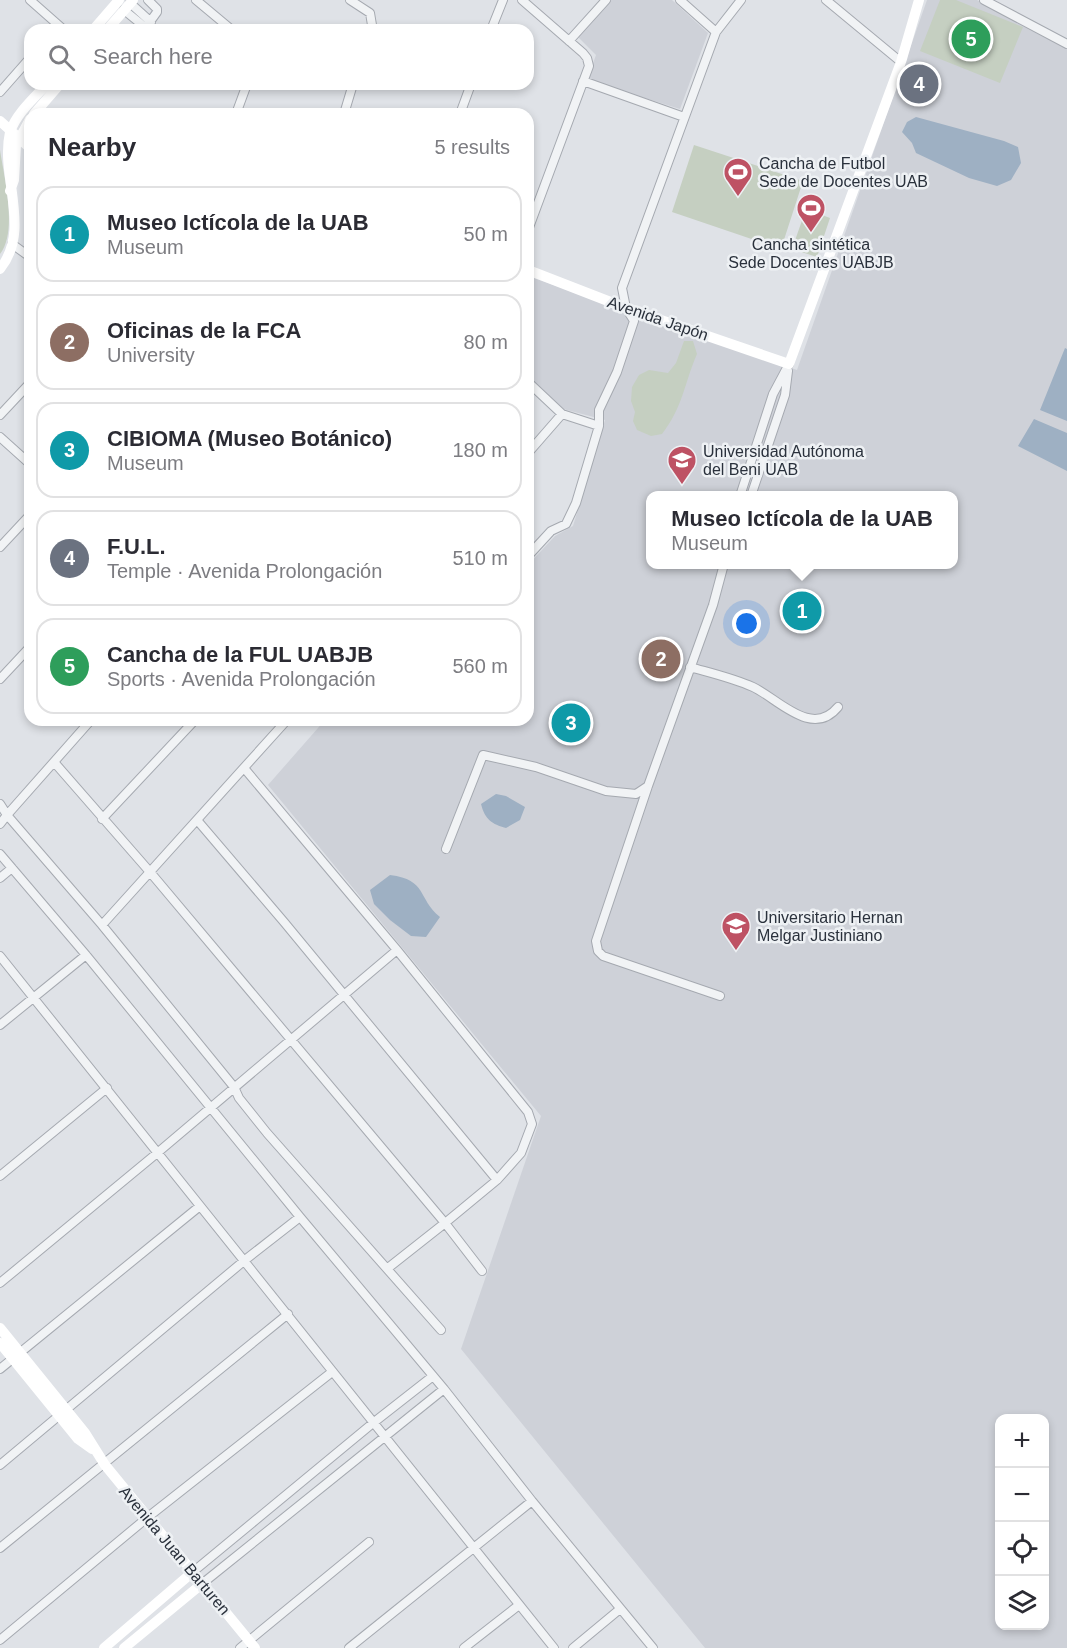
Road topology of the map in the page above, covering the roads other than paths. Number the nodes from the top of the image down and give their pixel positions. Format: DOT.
graph roads {
  1 [pos="30,0"];
  2 [pos="148,0"];
  3 [pos="196,0"];
  4 [pos="350,0"];
  5 [pos="503,0"];
  6 [pos="522,0"];
  7 [pos="606,0"];
  8 [pos="680,0"];
  9 [pos="741,0"];
  10 [pos="826,0"];
  11 [pos="919,0"];
  12 [pos="984,0"];
  13 [pos="127,3"];
  14 [pos="55,24"];
  15 [pos="101,24"];
  16 [pos="114,24"];
  17 [pos="144,24"];
  18 [pos="149,24"];
  19 [pos="225,24"];
  20 [pos="372,24"];
  21 [pos="493,24"];
  22 [pos="716,32"];
  23 [pos="569,41"];
  24 [pos="1067,44"];
  25 [pos="901,62"];
  26 [pos="24,65"];
  27 [pos="583,81"];
  28 [pos="42,90"];
  29 [pos="55,90"];
  30 [pos="245,90"];
  31 [pos="351,90"];
  32 [pos="469,90"];
  33 [pos="0,92"];
  34 [pos="26,108"];
  35 [pos="39,108"];
  36 [pos="238,108"];
  37 [pos="346,108"];
  38 [pos="461,108"];
  39 [pos="24,110"];
  40 [pos="684,117"];
  41 [pos="0,122"];
  42 [pos="24,124"];
  43 [pos="10,137"];
  44 [pos="24,145"];
  45 [pos="534,214"];
  46 [pos="12,244"];
  47 [pos="24,250"];
  48 [pos="0,269"];
  49 [pos="534,272"];
  50 [pos="626,308"];
  51 [pos="789,364"];
  52 [pos="534,388"];
  53 [pos="24,389"];
  54 [pos="562,414"];
  55 [pos="0,415"];
  56 [pos="599,426"];
  57 [pos="0,436"];
  58 [pos="534,446"];
  59 [pos="24,458"];
  60 [pos="741,491"];
  61 [pos="752,491"];
  62 [pos="24,521"];
  63 [pos="0,547"];
  64 [pos="534,549"];
  65 [pos="723,569"];
  66 [pos="24,653"];
  67 [pos="690,667"];
  68 [pos="0,679"];
  69 [pos="838,708"];
  70 [pos="86,726"];
  71 [pos="189,726"];
  72 [pos="282,726"];
  73 [pos="54,762"];
  74 [pos="244,768"];
  75 [pos="648,786"];
  76 [pos="0,804"];
  77 [pos="7,815"];
  78 [pos="102,819"];
  79 [pos="197,820"];
  80 [pos="0,824"];
  81 [pos="446,849"];
  82 [pos="0,854"];
  83 [pos="12,868"];
  84 [pos="150,872"];
  85 [pos="0,878"];
  86 [pos="102,925"];
  87 [pos="397,950"];
  88 [pos="87,955"];
  89 [pos="0,956"];
  90 [pos="345,995"];
  91 [pos="720,996"];
  92 [pos="35,998"];
  93 [pos="0,1024"];
  94 [pos="291,1039"];
  95 [pos="234,1087"];
  96 [pos="107,1088"];
  97 [pos="211,1108"];
  98 [pos="156,1154"];
  99 [pos="0,1176"];
  100 [pos="497,1180"];
  101 [pos="201,1206"];
  102 [pos="300,1217"];
  103 [pos="445,1223"];
  104 [pos="245,1260"];
  105 [pos="388,1268"];
  106 [pos="482,1272"];
  107 [pos="0,1283"];
  108 [pos="288,1314"];
  109 [pos="0,1328"];
  110 [pos="441,1330"];
  111 [pos="0,1343"];
  112 [pos="17,1355"];
  113 [pos="0,1370"];
  114 [pos="332,1372"];
  115 [pos="433,1376"];
  116 [pos="444,1389"];
  117 [pos="62,1412"];
  118 [pos="373,1423"];
  119 [pos="385,1437"];
  120 [pos="0,1465"];
  121 [pos="105,1465"];
  122 [pos="532,1501"];
  123 [pos="148,1517"];
  124 [pos="369,1542"];
  125 [pos="0,1548"];
  126 [pos="473,1548"];
  127 [pos="194,1571"];
  128 [pos="203,1583"];
  129 [pos="519,1605"];
  130 [pos="620,1609"];
  131 [pos="0,1640"];
  132 [pos="252,1644"];
  133 [pos="104,1648"];
  134 [pos="124,1648"];
  135 [pos="240,1648"];
  136 [pos="349,1648"];
  137 [pos="464,1648"];
  138 [pos="554,1648"];
  139 [pos="573,1648"];
  140 [pos="653,1648"];
  1 -- 14 [label="street"];
  2 -- 18 [label="street"];
  3 -- 19 [label="street"];
  4 -- 20 [label="street"];
  5 -- 21 [label="street"];
  6 -- 23 [label="street"];
  7 -- 23 [label="street"];
  8 -- 22 [label="street"];
  9 -- 22 [label="street"];
  10 -- 25 [label="street"];
  11 -- 25 [label="street"];
  12 -- 24 [label="street"];
  13 -- 15 [label="street"];
  13 -- 16 [label="street"];
  13 -- 17 [label="street"];
  22 -- 40 [label="street"];
  23 -- 27 [label="street"];
  25 -- 51 [label="street"];
  26 -- 33 [label="street"];
  27 -- 40 [label="street"];
  27 -- 45 [label="street"];
  28 -- 34 [label="street"];
  29 -- 35 [label="street"];
  30 -- 36 [label="street"];
  31 -- 37 [label="street"];
  32 -- 38 [label="street"];
  39 -- 43 [label="street"];
  40 -- 50 [label="street"];
  41 -- 43 [label="street"];
  42 -- 43 [label="street"];
  43 -- 44 [label="street"];
  43 -- 46 [label="street"];
  46 -- 47 [label="street"];
  46 -- 48 [label="street"];
  49 -- 50 [label="street, Avenida Japón"];
  50 -- 51 [label="street, Avenida Japón"];
  50 -- 56 [label="street"];
  51 -- 60 [label="street"];
  51 -- 61 [label="street"];
  52 -- 54 [label="street"];
  53 -- 55 [label="street"];
  54 -- 56 [label="street"];
  54 -- 58 [label="street"];
  56 -- 64 [label="street"];
  57 -- 59 [label="street"];
  62 -- 63 [label="street"];
  65 -- 67 [label="street"];
  66 -- 68 [label="street"];
  67 -- 69 [label="street"];
  67 -- 75 [label="street"];
  70 -- 73 [label="street"];
  71 -- 78 [label="street"];
  72 -- 74 [label="street"];
  73 -- 77 [label="street"];
  73 -- 78 [label="street"];
  74 -- 79 [label="street"];
  74 -- 87 [label="street"];
  75 -- 81 [label="street"];
  75 -- 91 [label="street"];
  76 -- 77 [label="street"];
  77 -- 80 [label="street"];
  77 -- 86 [label="street"];
  78 -- 84 [label="street"];
  79 -- 84 [label="street"];
  79 -- 90 [label="street"];
  82 -- 83 [label="street"];
  83 -- 85 [label="street"];
  83 -- 88 [label="street"];
  84 -- 86 [label="street"];
  84 -- 94 [label="street"];
  86 -- 95 [label="street"];
  87 -- 90 [label="street"];
  87 -- 100 [label="street"];
  88 -- 92 [label="street"];
  88 -- 97 [label="street"];
  89 -- 92 [label="street"];
  90 -- 94 [label="street"];
  90 -- 100 [label="street"];
  92 -- 93 [label="street"];
  92 -- 96 [label="street"];
  94 -- 95 [label="street"];
  94 -- 103 [label="street"];
  95 -- 97 [label="street"];
  95 -- 105 [label="street"];
  96 -- 98 [label="street"];
  96 -- 99 [label="street"];
  97 -- 98 [label="street"];
  97 -- 102 [label="street"];
  98 -- 101 [label="street"];
  98 -- 107 [label="street"];
  100 -- 103 [label="street"];
  101 -- 104 [label="street"];
  101 -- 112 [label="street"];
  102 -- 104 [label="street"];
  102 -- 115 [label="street"];
  103 -- 105 [label="street"];
  103 -- 106 [label="street"];
  104 -- 108 [label="street"];
  104 -- 117 [label="street"];
  105 -- 110 [label="street"];
  108 -- 114 [label="street"];
  108 -- 121 [label="street"];
  109 -- 112 [label="street, Avenida Juan Barturen"];
  111 -- 112 [label="street, Avenida Juan Barturen"];
  112 -- 113 [label="street"];
  112 -- 117 [label="street, Avenida Juan Barturen"];
  114 -- 118 [label="street"];
  114 -- 123 [label="street"];
  115 -- 116 [label="street"];
  115 -- 118 [label="street"];
  116 -- 119 [label="street"];
  116 -- 122 [label="street"];
  117 -- 120 [label="street"];
  117 -- 121 [label="street, Avenida Juan Barturen"];
  118 -- 119 [label="street"];
  118 -- 127 [label="street"];
  119 -- 126 [label="street"];
  119 -- 128 [label="street"];
  121 -- 123 [label="street, Avenida Juan Barturen"];
  121 -- 125 [label="street"];
  122 -- 126 [label="street"];
  122 -- 130 [label="street"];
  123 -- 127 [label="street, Avenida Juan Barturen"];
  123 -- 131 [label="street"];
  124 -- 132 [label="street"];
  126 -- 129 [label="street"];
  126 -- 136 [label="street"];
  127 -- 128 [label="street, Avenida Juan Barturen"];
  127 -- 133 [label="street"];
  128 -- 132 [label="street, Avenida Juan Barturen"];
  128 -- 134 [label="street"];
  129 -- 137 [label="street"];
  129 -- 138 [label="street"];
  130 -- 139 [label="street"];
  130 -- 140 [label="street"];
  132 -- 135 [label="street"];
}
